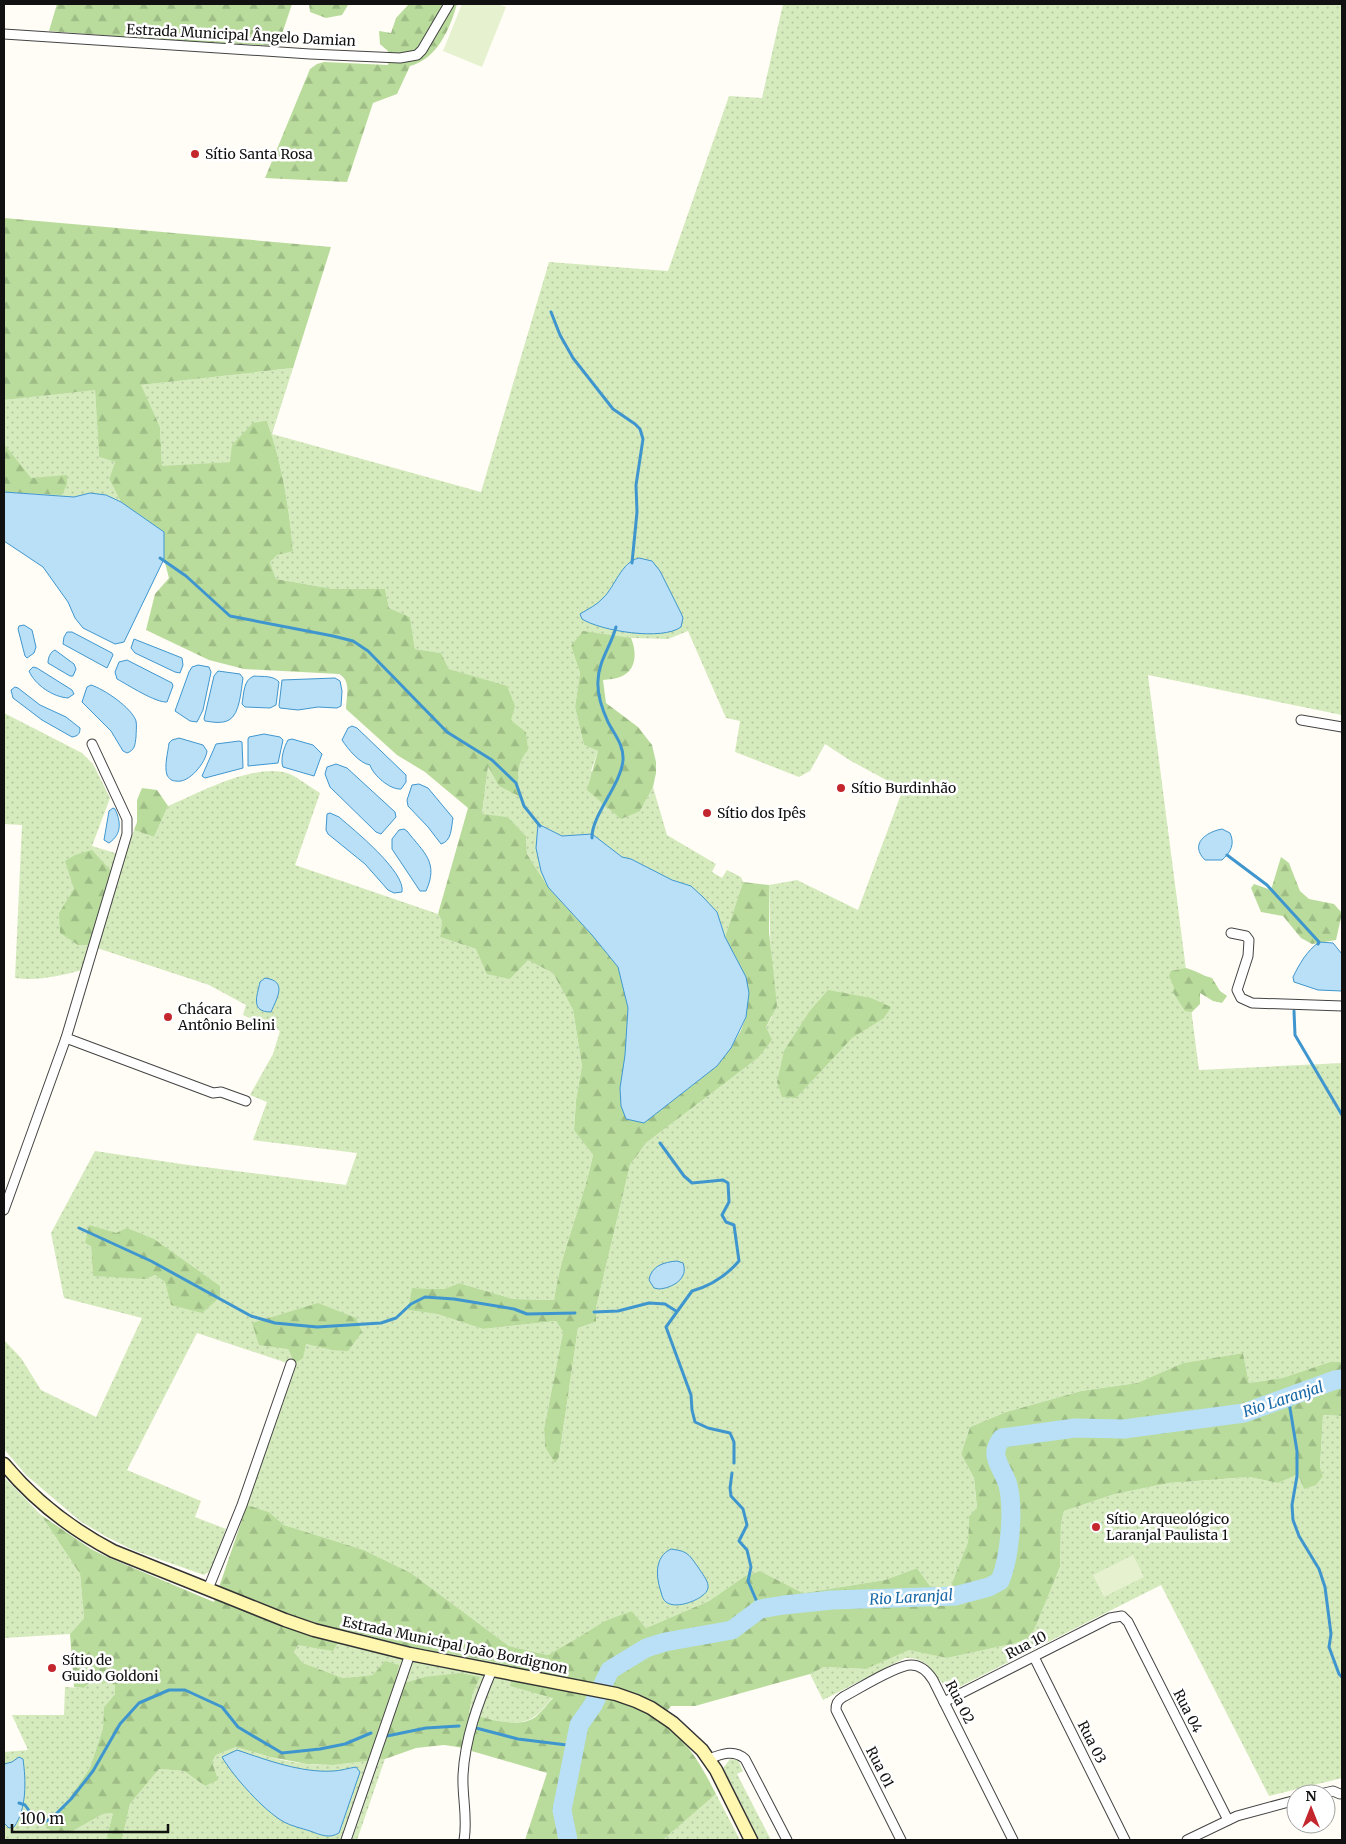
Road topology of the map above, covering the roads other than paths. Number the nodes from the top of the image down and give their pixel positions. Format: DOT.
graph roads {
  1 [pos="449,4"];
  2 [pos="4,34"];
  3 [pos="1301,720"];
  4 [pos="1342,727"];
  5 [pos="92,744"];
  6 [pos="1232,932"];
  7 [pos="1342,1006"];
  8 [pos="66,1038"];
  9 [pos="246,1101"];
  10 [pos="4,1210"];
  11 [pos="291,1364"];
  12 [pos="4,1464"];
  13 [pos="208,1589"];
  14 [pos="1122,1616"];
  15 [pos="410,1654"];
  16 [pos="1034,1657"];
  17 [pos="492,1670"];
  18 [pos="944,1702"];
  19 [pos="836,1706"];
  20 [pos="709,1759"];
  21 [pos="1336,1792"];
  22 [pos="1340,1794"];
  23 [pos="1286,1803"];
  24 [pos="1228,1820"];
  25 [pos="346,1840"];
  26 [pos="464,1840"];
  27 [pos="752,1840"];
  28 [pos="787,1840"];
  29 [pos="902,1840"];
  30 [pos="1014,1840"];
  31 [pos="1125,1840"];
  32 [pos="1187,1840"];
  1 -- 2 [label="street, Estrada Municipal Ângelo Damian"];
  3 -- 4 [label="street"];
  5 -- 8 [label="street"];
  6 -- 7 [label="street"];
  8 -- 9 [label="street"];
  8 -- 10 [label="street"];
  11 -- 13 [label="street"];
  12 -- 13 [label="main road, Estrada Municipal João Bordignon"];
  13 -- 15 [label="main road, Estrada Municipal João Bordignon"];
  14 -- 16 [label="street, Rua 10"];
  14 -- 24 [label="street, Rua 04"];
  15 -- 17 [label="main road, Estrada Municipal João Bordignon"];
  15 -- 25 [label="street"];
  16 -- 18 [label="street, Rua 10"];
  16 -- 31 [label="street, Rua 03"];
  17 -- 20 [label="main road, Estrada Municipal João Bordignon"];
  17 -- 26 [label="street"];
  18 -- 19 [label="street, Rua 02"];
  18 -- 30 [label="street, Rua 02"];
  19 -- 29 [label="street, Rua 01"];
  20 -- 27 [label="main road, Estrada Municipal João Bordignon"];
  20 -- 28 [label="street"];
  21 -- 22 [label="street"];
  23 -- 24 [label="street"];
  24 -- 32 [label="street"];
}
